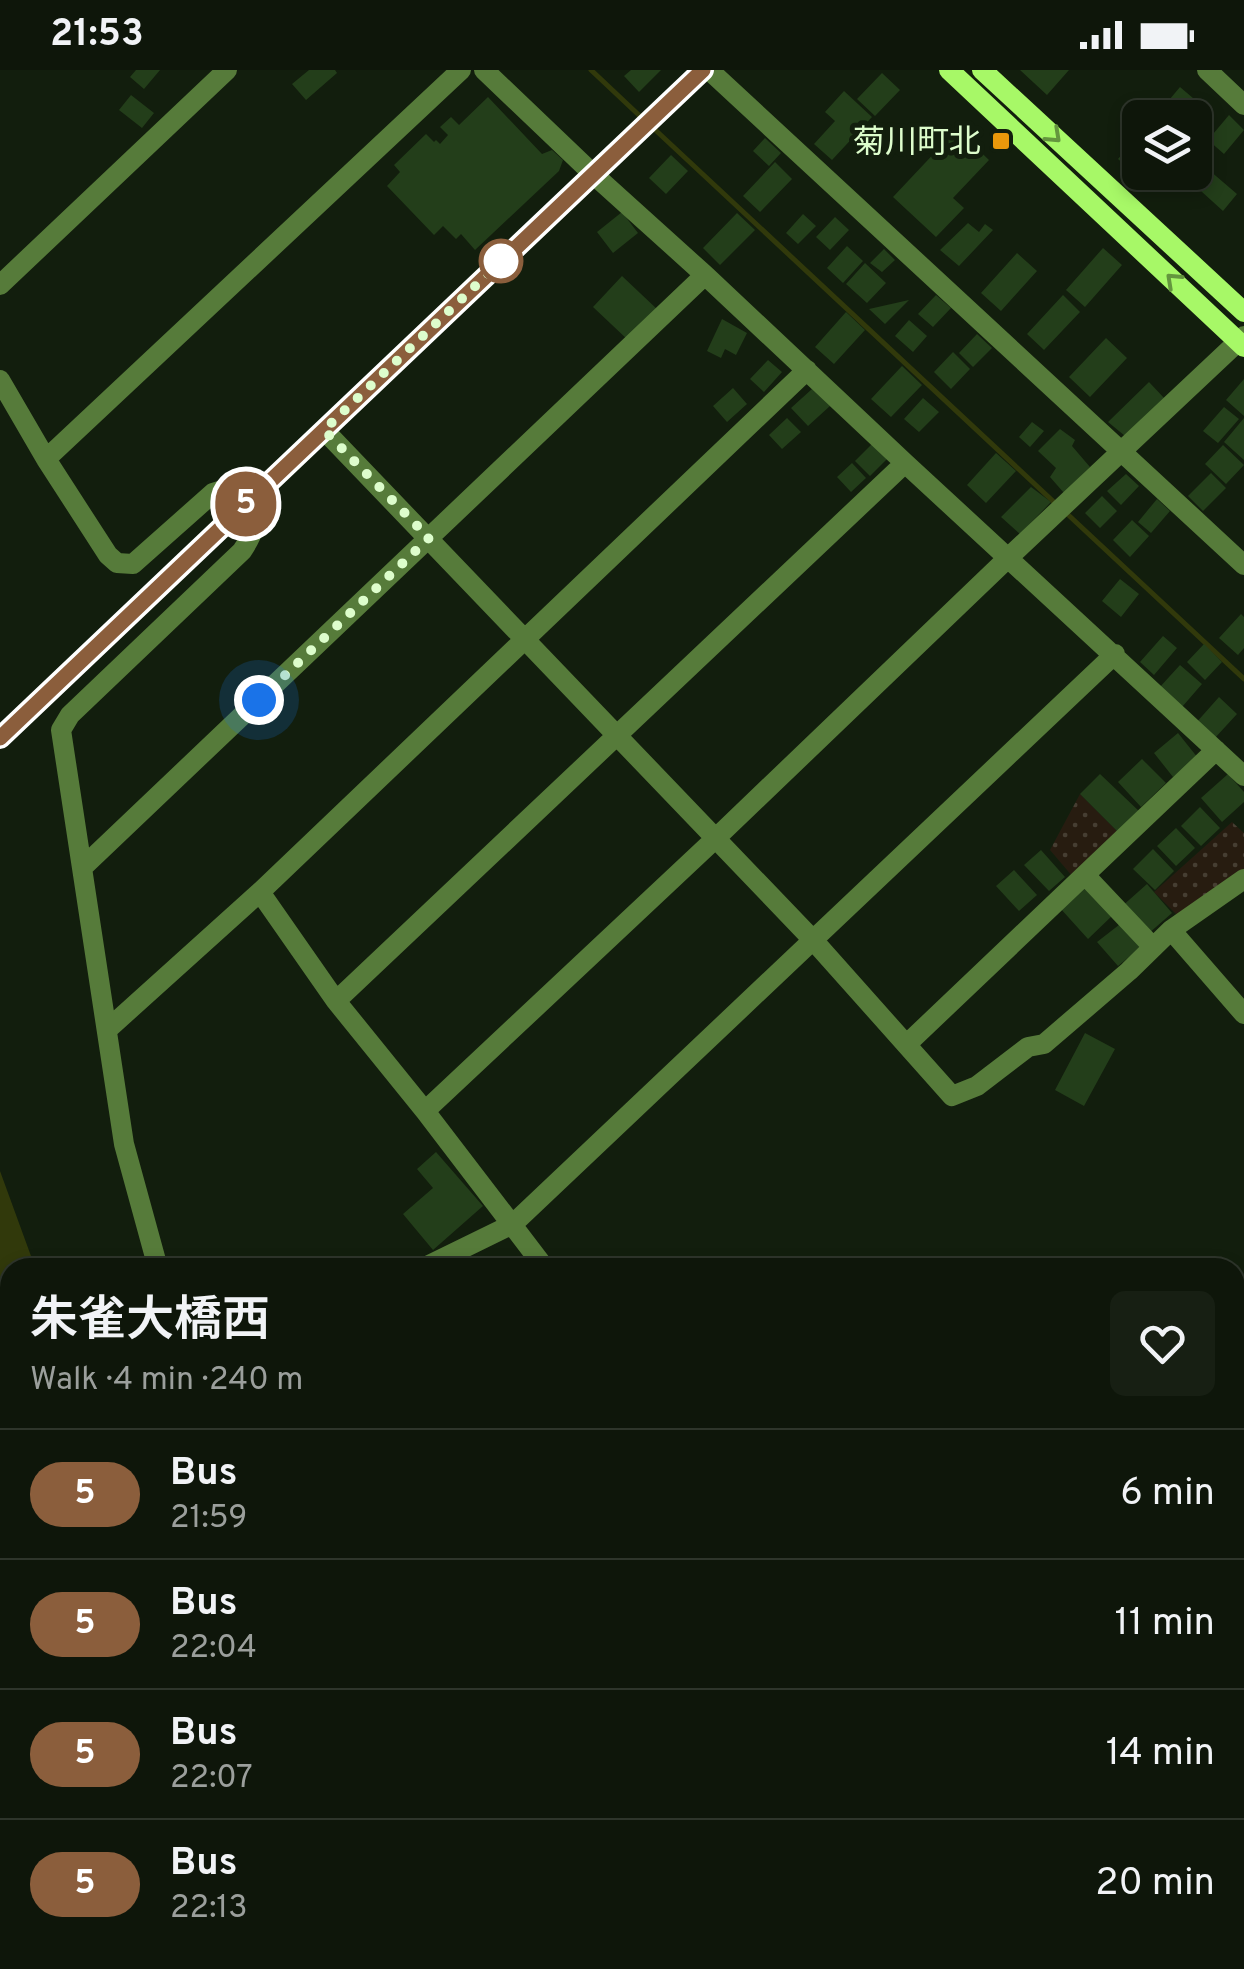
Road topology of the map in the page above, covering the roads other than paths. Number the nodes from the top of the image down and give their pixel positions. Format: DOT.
graph roads {
  1 [pos="227,70"];
  2 [pos="461,70"];
  3 [pos="484,70"];
  4 [pos="706,70"];
  5 [pos="948,70"];
  6 [pos="982,70"];
  7 [pos="1207,70"];
  8 [pos="1244,104"];
  9 [pos="593,174"];
  10 [pos="705,275"];
  11 [pos="0,285"];
  12 [pos="1244,312"];
  13 [pos="1242,341"];
  14 [pos="806,370"];
  15 [pos="0,380"];
  16 [pos="324,430"];
  17 [pos="1121,452"];
  18 [pos="46,459"];
  19 [pos="904,462"];
  20 [pos="256,494"];
  21 [pos="429,538"];
  22 [pos="1008,557"];
  23 [pos="1244,565"];
  24 [pos="524,639"];
  25 [pos="1114,654"];
  26 [pos="616,736"];
  27 [pos="0,738"];
  28 [pos="1216,750"];
  29 [pos="1244,776"];
  30 [pos="716,838"];
  31 [pos="82,868"];
  32 [pos="1085,874"];
  33 [pos="1244,879"];
  34 [pos="260,892"];
  35 [pos="1171,930"];
  36 [pos="814,940"];
  37 [pos="1153,947"];
  38 [pos="336,1001"];
  39 [pos="1244,1014"];
  40 [pos="108,1029"];
  41 [pos="907,1044"];
  42 [pos="425,1111"];
  43 [pos="513,1224"];
  44 [pos="155,1258"];
  45 [pos="443,1258"];
  46 [pos="538,1258"];
  1 -- 11 [label="street"];
  2 -- 18 [label="street"];
  3 -- 9 [label="street"];
  4 -- 9 [label="street"];
  4 -- 17 [label="street"];
  13 -- 5 [label="street, one-way"];
  6 -- 12 [label="street, one-way"];
  7 -- 8 [label="street"];
  9 -- 10 [label="street"];
  9 -- 16 [label="street"];
  10 -- 14 [label="street"];
  10 -- 21 [label="street"];
  13 -- 17 [label="street"];
  14 -- 19 [label="street"];
  14 -- 24 [label="street"];
  15 -- 18 [label="street"];
  16 -- 20 [label="street"];
  16 -- 21 [label="street"];
  17 -- 22 [label="street"];
  17 -- 23 [label="street"];
  18 -- 20 [label="street"];
  19 -- 22 [label="street"];
  19 -- 26 [label="street"];
  20 -- 27 [label="street"];
  20 -- 31 [label="street"];
  21 -- 24 [label="street"];
  21 -- 31 [label="street"];
  22 -- 25 [label="street"];
  22 -- 30 [label="street"];
  24 -- 26 [label="street"];
  24 -- 34 [label="street"];
  25 -- 28 [label="street"];
  25 -- 36 [label="street"];
  26 -- 30 [label="street"];
  26 -- 38 [label="street"];
  28 -- 29 [label="street"];
  28 -- 32 [label="street"];
  30 -- 36 [label="street"];
  30 -- 42 [label="street"];
  31 -- 40 [label="street"];
  32 -- 37 [label="street"];
  32 -- 41 [label="street"];
  33 -- 35 [label="street"];
  34 -- 38 [label="street"];
  34 -- 40 [label="street"];
  35 -- 37 [label="street"];
  35 -- 39 [label="street"];
  36 -- 41 [label="street"];
  36 -- 43 [label="street"];
  37 -- 41 [label="street"];
  38 -- 42 [label="street"];
  40 -- 44 [label="street"];
  42 -- 43 [label="street"];
  43 -- 45 [label="street"];
  43 -- 46 [label="street"];
}
